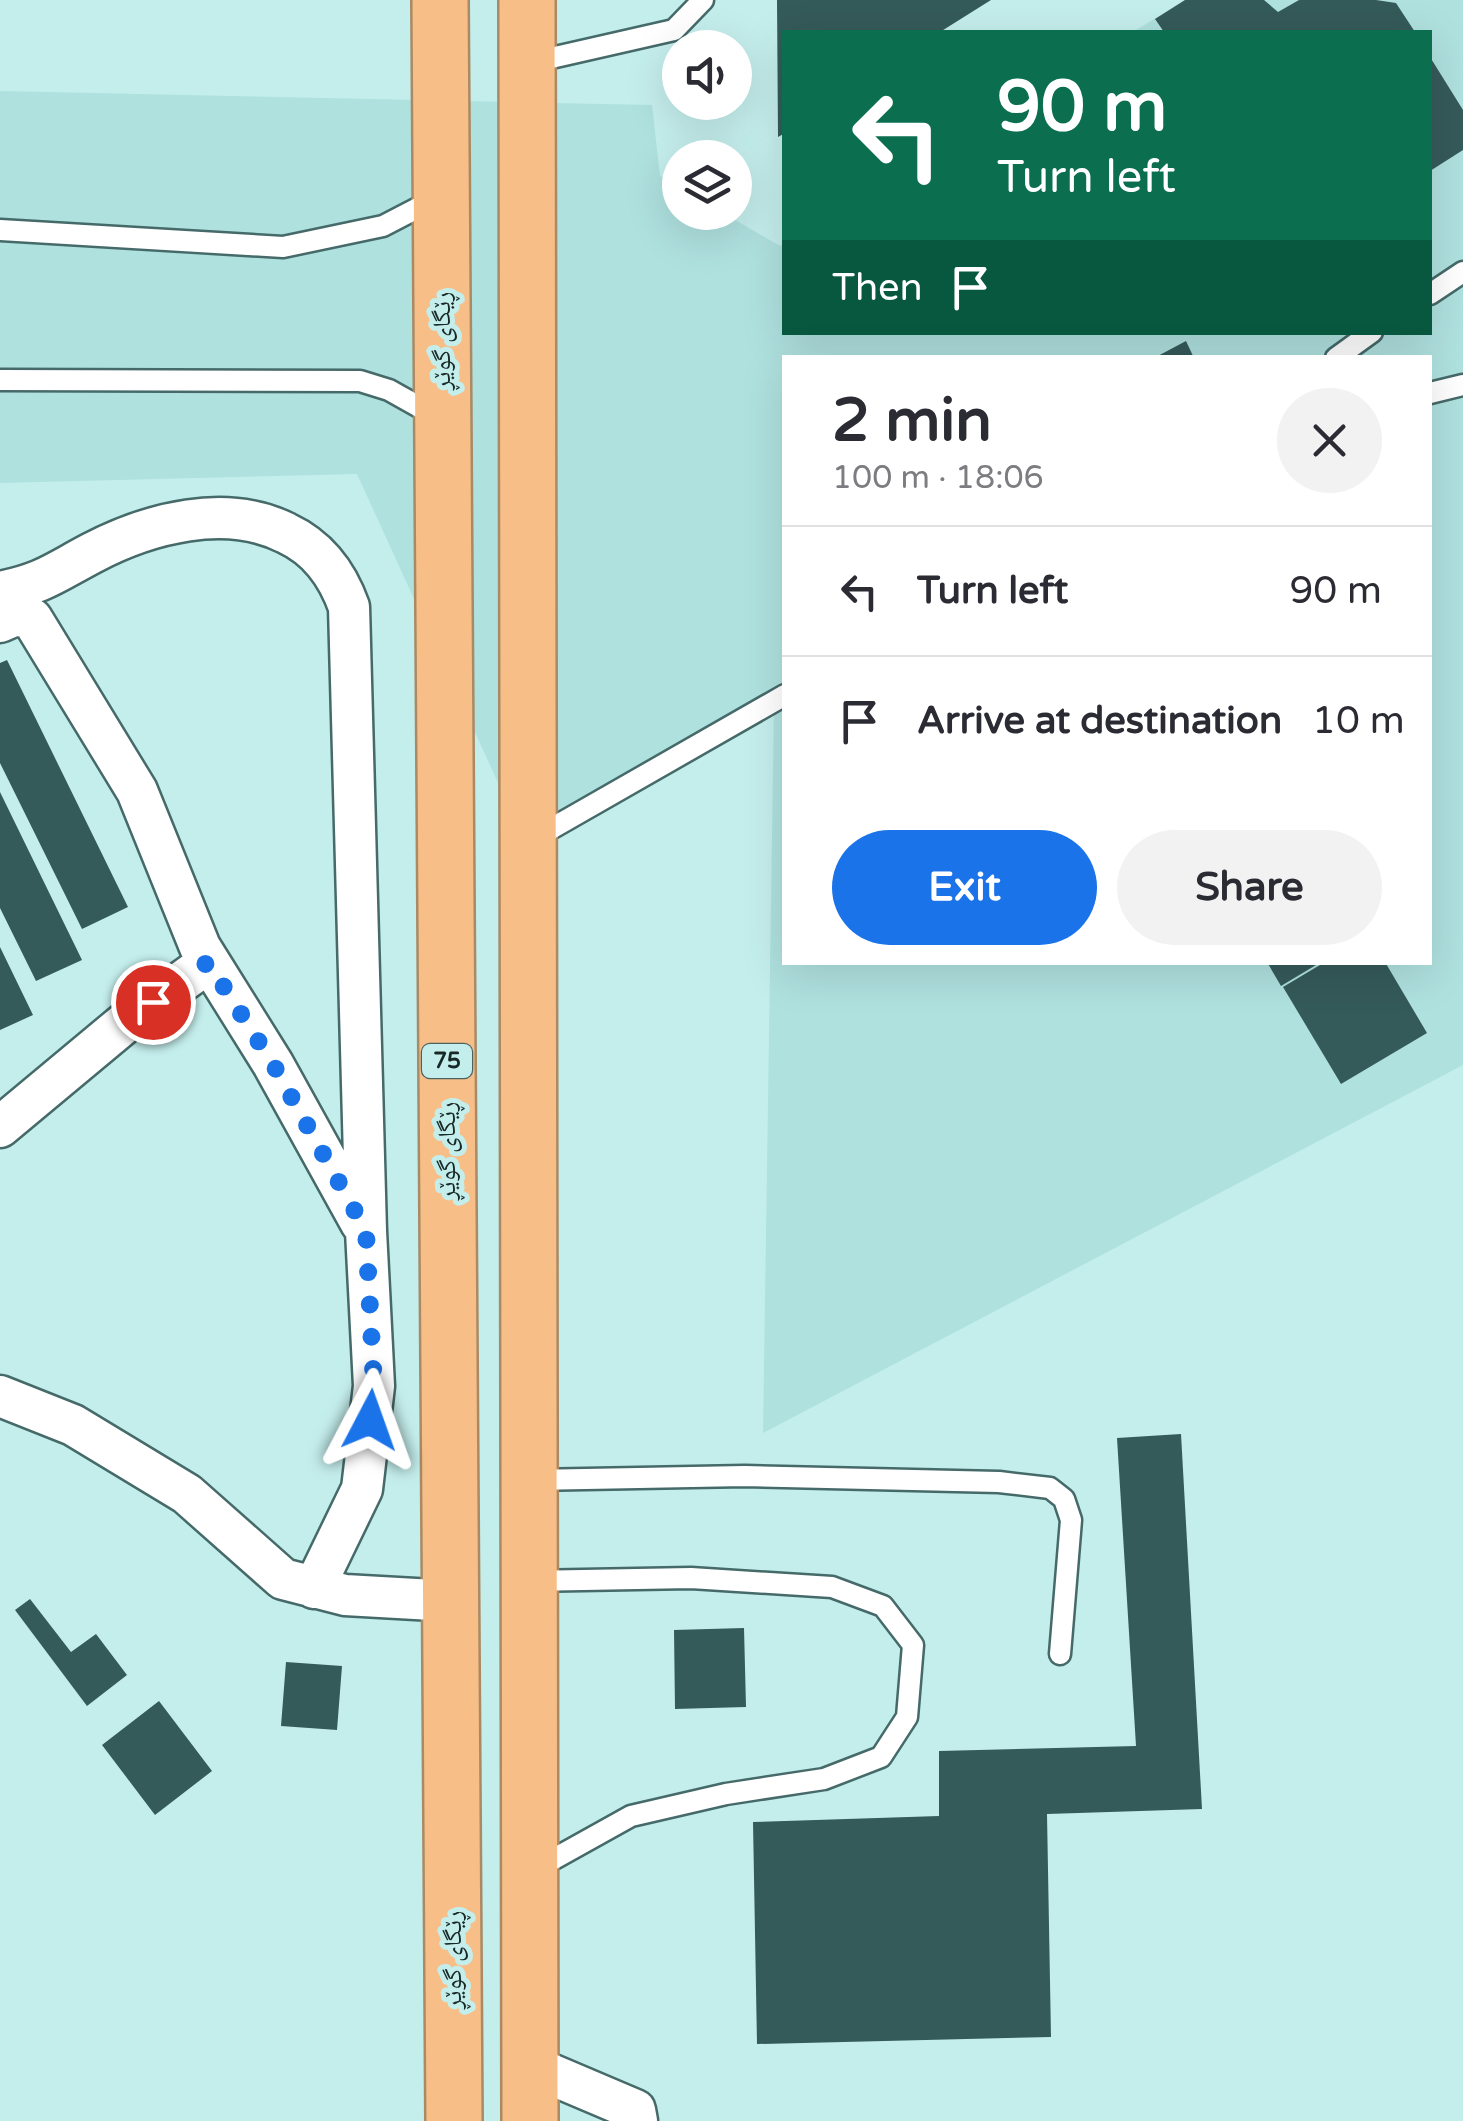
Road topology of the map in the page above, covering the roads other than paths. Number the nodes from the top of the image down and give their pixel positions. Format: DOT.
graph roads {
  1 [pos="440,0"];
  2 [pos="527,0"];
  3 [pos="703,0"];
  4 [pos="527,64"];
  5 [pos="441,196"];
  6 [pos="0,230"];
  7 [pos="1463,272"];
  8 [pos="1432,293"];
  9 [pos="1368,335"];
  10 [pos="1340,355"];
  11 [pos="0,380"];
  12 [pos="1463,385"];
  13 [pos="1432,393"];
  14 [pos="443,420"];
  15 [pos="0,592"];
  16 [pos="0,622"];
  17 [pos="782,697"];
  18 [pos="526,844"];
  19 [pos="208,962"];
  20 [pos="0,1127"];
  21 [pos="366,1231"];
  22 [pos="0,1396"];
  23 [pos="526,1480"];
  24 [pos="528,1581"];
  25 [pos="314,1588"];
  26 [pos="450,1601"];
  27 [pos="1060,1654"];
  28 [pos="528,1873"];
  29 [pos="530,2065"];
  30 [pos="454,2121"];
  31 [pos="530,2121"];
  32 [pos="637,2121"];
  1 -- 5 [label="highway, ڕێگای گوێڕ / 75"];
  2 -- 4 [label="highway"];
  3 -- 4 [label="lane"];
  4 -- 18 [label="highway"];
  5 -- 6 [label="lane"];
  5 -- 14 [label="highway, ڕێگای گوێڕ / 75"];
  7 -- 8 [label="lane"];
  9 -- 10 [label="lane"];
  11 -- 14 [label="lane"];
  12 -- 13 [label="lane"];
  14 -- 26 [label="highway, ڕێگای گوێڕ / 75"];
  15 -- 21 [label="street"];
  16 -- 19 [label="street"];
  17 -- 18 [label="lane"];
  18 -- 23 [label="highway"];
  19 -- 20 [label="street"];
  19 -- 21 [label="street"];
  21 -- 25 [label="street"];
  22 -- 25 [label="street"];
  23 -- 24 [label="highway"];
  23 -- 27 [label="lane"];
  24 -- 28 [label="highway"];
  24 -- 28 [label="lane"];
  25 -- 26 [label="street"];
  26 -- 30 [label="highway, ڕێگای گوێڕ / 75"];
  28 -- 29 [label="highway"];
  29 -- 31 [label="highway"];
  29 -- 32 [label="street"];
}
